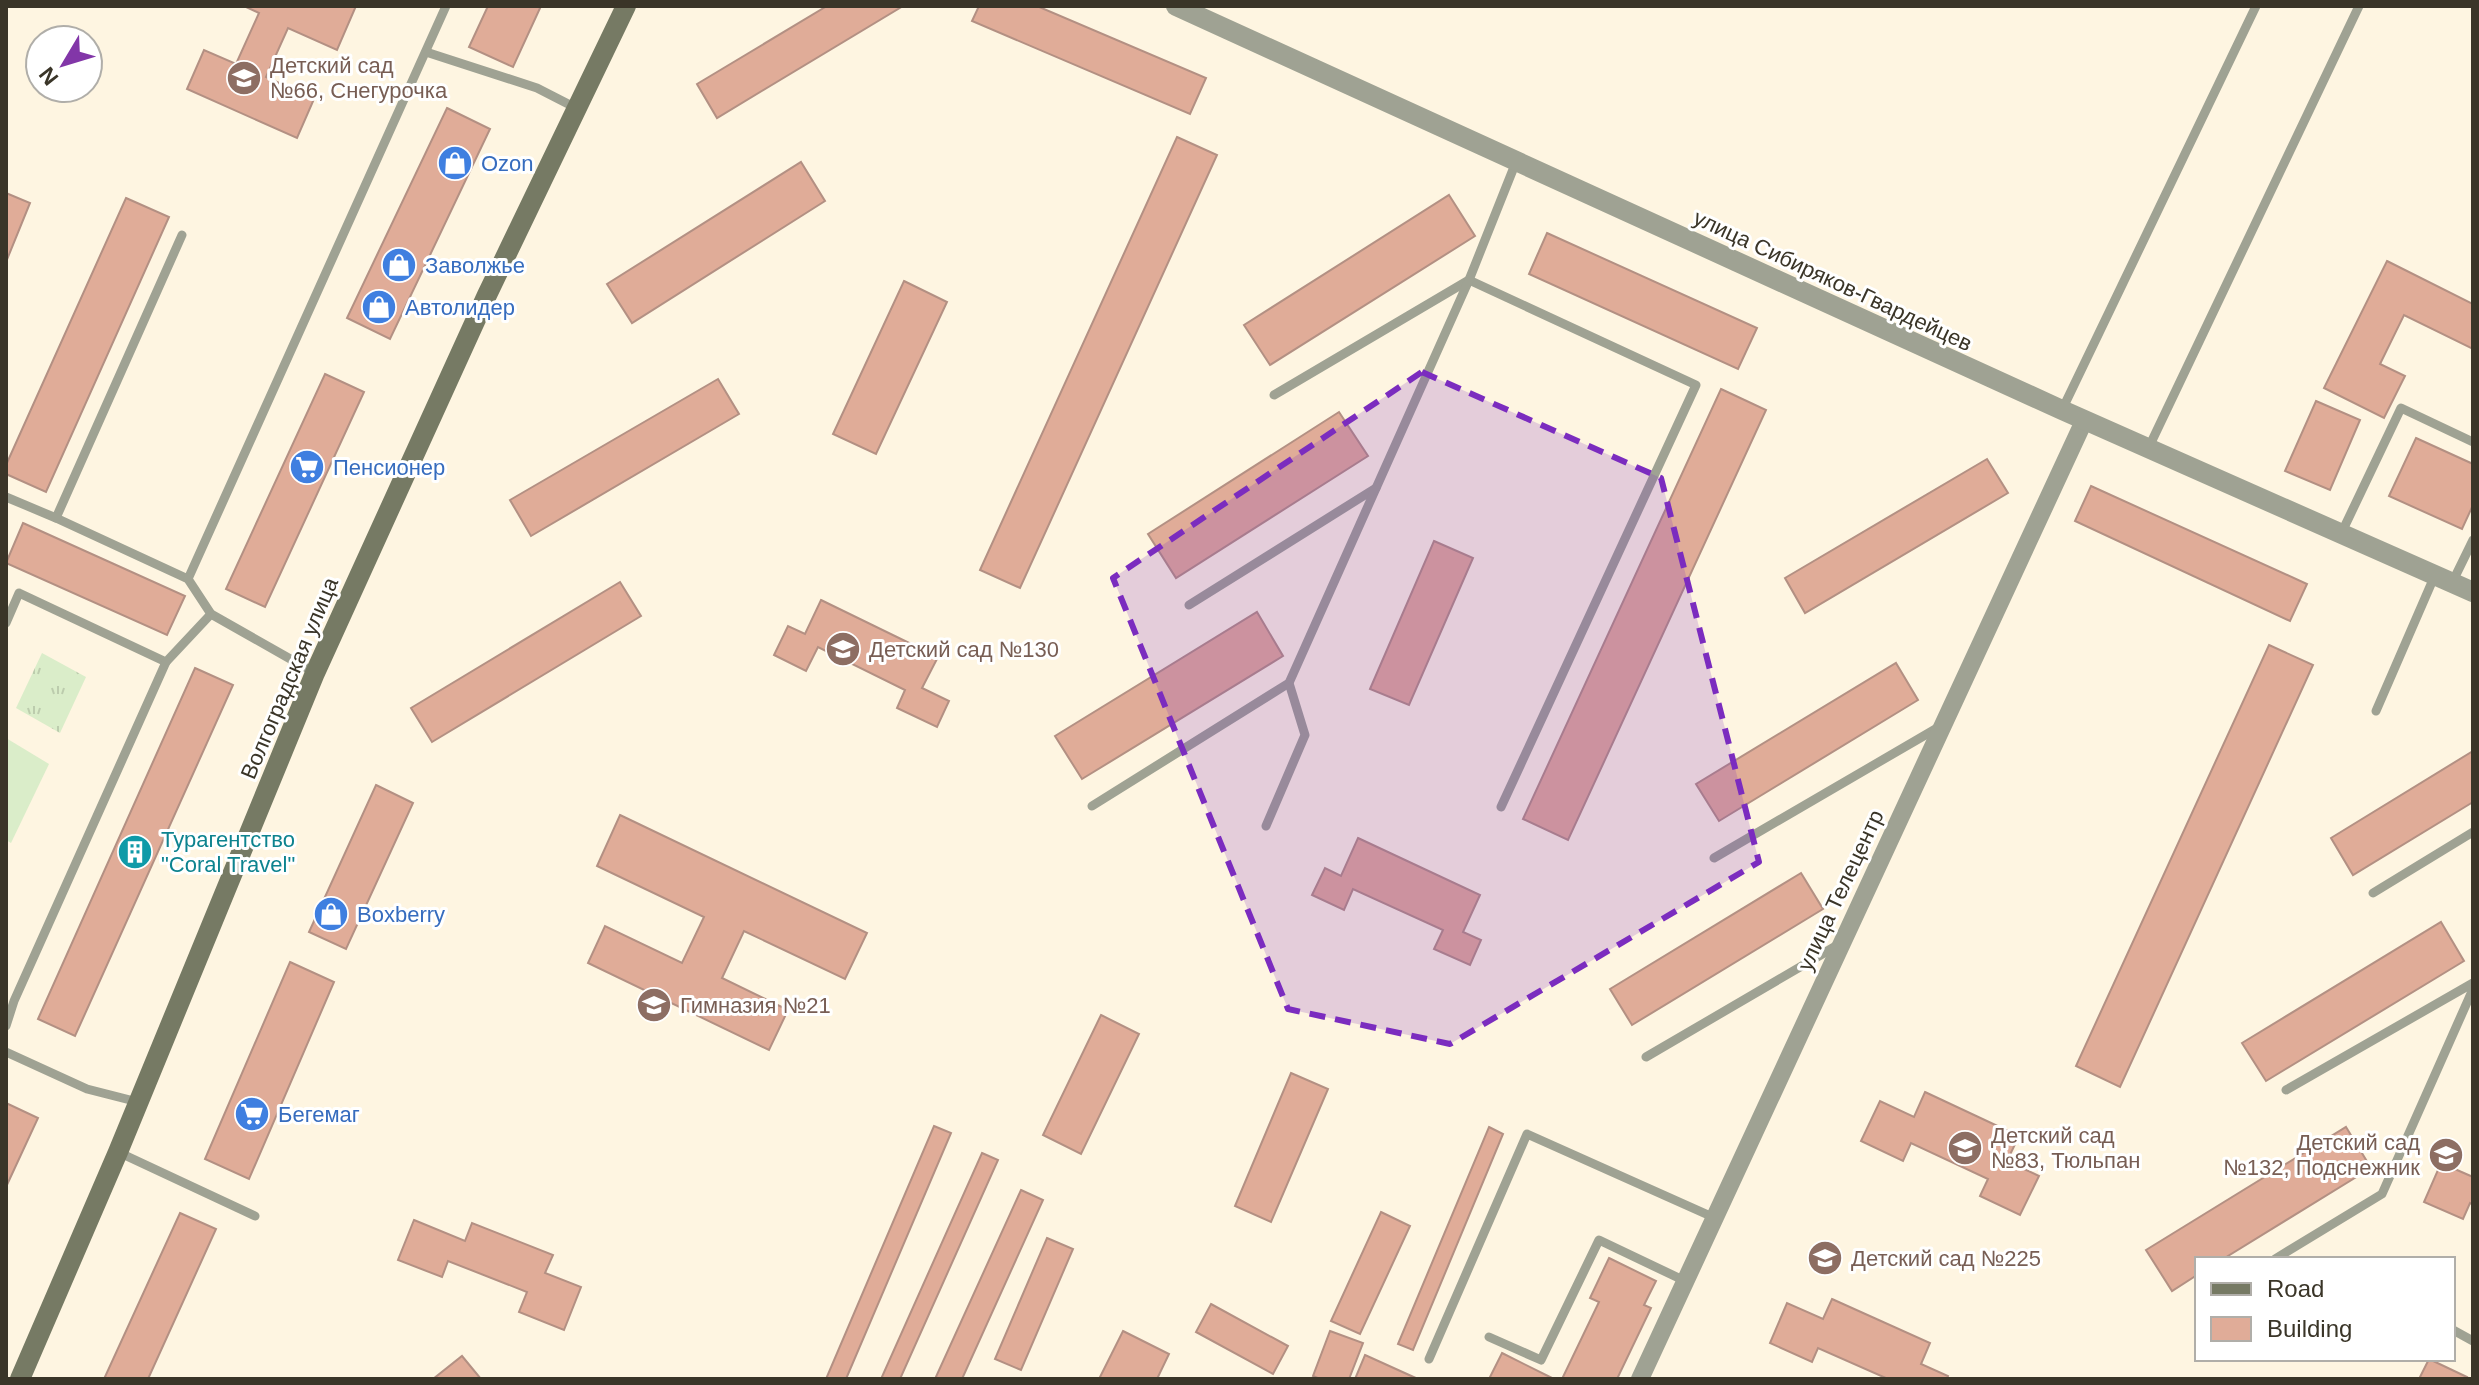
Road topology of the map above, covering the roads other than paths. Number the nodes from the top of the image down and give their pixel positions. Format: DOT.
graph roads {
  1 [pos="446,6"];
  2 [pos="626,6"];
  3 [pos="1176,6"];
  4 [pos="2256,6"];
  5 [pos="2359,6"];
  6 [pos="426,52"];
  7 [pos="577,108"];
  8 [pos="1516,161"];
  9 [pos="182,235"];
  10 [pos="1469,280"];
  11 [pos="1274,395"];
  12 [pos="2062,410"];
  13 [pos="2084,421"];
  14 [pos="2473,442"];
  15 [pos="2148,449"];
  16 [pos="1376,488"];
  17 [pos="6,497"];
  18 [pos="56,518"];
  19 [pos="2341,534"];
  20 [pos="2473,540"];
  21 [pos="188,579"];
  22 [pos="2444,579"];
  23 [pos="2473,592"];
  24 [pos="1189,605"];
  25 [pos="211,614"];
  26 [pos="6,623"];
  27 [pos="166,662"];
  28 [pos="315,673"];
  29 [pos="1289,683"];
  30 [pos="2376,711"];
  31 [pos="1943,725"];
  32 [pos="1092,806"];
  33 [pos="1501,807"];
  34 [pos="1266,826"];
  35 [pos="2473,832"];
  36 [pos="1714,858"];
  37 [pos="2373,893"];
  38 [pos="1842,942"];
  39 [pos="2473,986"];
  40 [pos="6,1026"];
  41 [pos="6,1052"];
  42 [pos="1646,1057"];
  43 [pos="2286,1090"];
  44 [pos="138,1102"];
  45 [pos="118,1152"];
  46 [pos="255,1216"];
  47 [pos="1715,1218"];
  48 [pos="2278,1257"];
  49 [pos="1685,1281"];
  50 [pos="2455,1331"];
  51 [pos="1489,1337"];
  52 [pos="2473,1341"];
  53 [pos="1429,1359"];
  54 [pos="20,1379"];
  55 [pos="1640,1379"];
  1 -- 6 [label="lane"];
  2 -- 7 [label="main road, Волгоградская улица"];
  3 -- 8 [label="street, улица Сибиряков-Гвардейцев"];
  4 -- 12 [label="lane"];
  5 -- 15 [label="lane"];
  6 -- 7 [label="lane"];
  6 -- 21 [label="lane"];
  7 -- 28 [label="main road, Волгоградская улица"];
  8 -- 10 [label="lane"];
  8 -- 12 [label="street, улица Сибиряков-Гвардейцев"];
  9 -- 18 [label="lane"];
  10 -- 11 [label="lane"];
  10 -- 16 [label="lane"];
  10 -- 33 [label="lane"];
  12 -- 13 [label="street, улица Сибиряков-Гвардейцев"];
  13 -- 15 [label="street, улица Сибиряков-Гвардейцев"];
  13 -- 31 [label="street, улица Телецентр"];
  14 -- 19 [label="lane"];
  15 -- 19 [label="street, улица Сибиряков-Гвардейцев"];
  16 -- 24 [label="lane"];
  16 -- 29 [label="lane"];
  17 -- 18 [label="lane"];
  18 -- 21 [label="lane"];
  19 -- 22 [label="street, улица Сибиряков-Гвардейцев"];
  20 -- 22 [label="lane"];
  21 -- 25 [label="lane"];
  22 -- 23 [label="street, улица Сибиряков-Гвардейцев"];
  22 -- 30 [label="lane"];
  25 -- 27 [label="lane"];
  25 -- 28 [label="lane"];
  26 -- 27 [label="lane"];
  27 -- 40 [label="lane"];
  28 -- 44 [label="main road, Волгоградская улица"];
  29 -- 32 [label="lane"];
  29 -- 34 [label="lane"];
  31 -- 36 [label="lane"];
  31 -- 38 [label="street, улица Телецентр"];
  35 -- 37 [label="lane"];
  38 -- 42 [label="lane"];
  38 -- 47 [label="street, улица Телецентр"];
  39 -- 43 [label="lane"];
  39 -- 48 [label="lane"];
  41 -- 44 [label="lane"];
  44 -- 45 [label="main road, Волгоградская улица"];
  45 -- 46 [label="lane"];
  45 -- 54 [label="main road, Волгоградская улица"];
  47 -- 49 [label="street, улица Телецентр"];
  47 -- 53 [label="lane"];
  49 -- 51 [label="lane"];
  49 -- 55 [label="street, улица Телецентр"];
  50 -- 52 [label="lane"];
}
